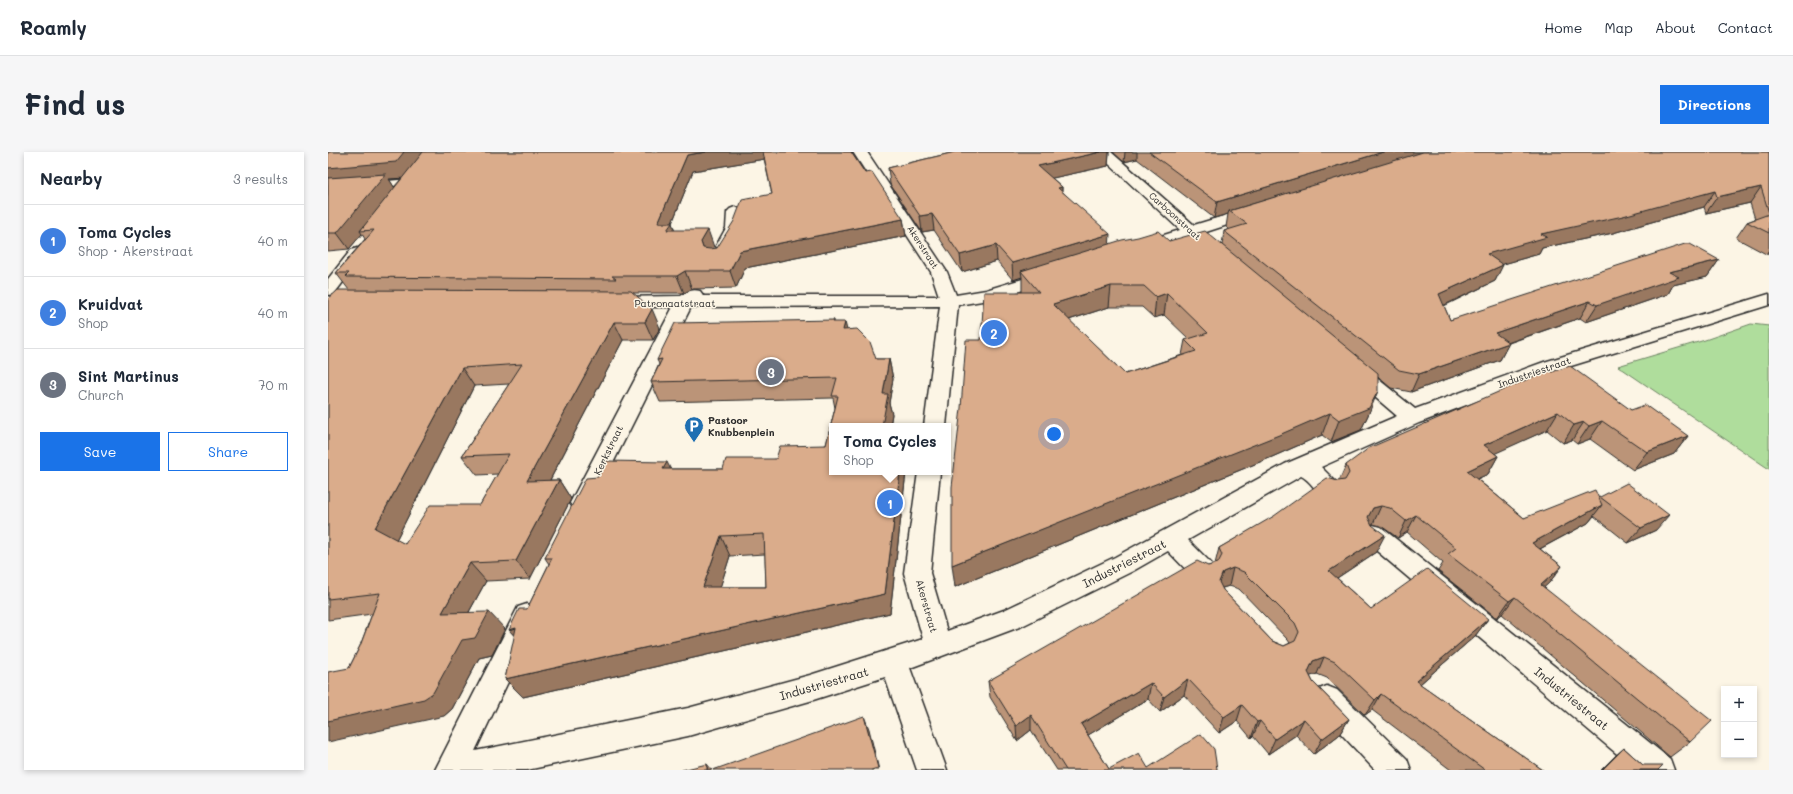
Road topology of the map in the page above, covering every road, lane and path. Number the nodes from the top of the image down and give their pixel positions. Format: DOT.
graph roads {
  1 [pos="860,152"];
  2 [pos="1103,152"];
  3 [pos="328,190"];
  4 [pos="401,196"];
  5 [pos="1267,208"];
  6 [pos="735,212"];
  7 [pos="1191,232"];
  8 [pos="367,240"];
  9 [pos="1215,252"];
  10 [pos="1123,253"];
  11 [pos="716,260"];
  12 [pos="1063,272"];
  13 [pos="328,290"];
  14 [pos="692,296"];
  15 [pos="1769,299"];
  16 [pos="950,301"];
  17 [pos="597,302"];
  18 [pos="1340,358"];
  19 [pos="1412,418"];
  20 [pos="935,423"];
  21 [pos="1305,465"];
  22 [pos="929,475"];
  23 [pos="1330,490"];
  24 [pos="573,521"];
  25 [pos="1373,534"];
  26 [pos="1171,538"];
  27 [pos="1204,572"];
  28 [pos="535,599"];
  29 [pos="938,645"];
  30 [pos="894,662"];
  31 [pos="1316,688"];
  32 [pos="450,770"];
  33 [pos="457,770"];
  34 [pos="932,770"];
  35 [pos="1396,770"];
  36 [pos="1660,770"];
  1 -- 16 [label="street, Akerstraat"];
  2 -- 7 [label="street, Carboonstraat"];
  3 -- 4 [label="street"];
  5 -- 7 [label="street"];
  6 -- 11 [label="street"];
  7 -- 9 [label="street, Carboonstraat"];
  7 -- 10 [label="street"];
  8 -- 13 [label="street"];
  12 -- 16 [label="street, Patronaatstraat"];
  14 -- 16 [label="street, Patronaatstraat"];
  14 -- 17 [label="street, Patronaatstraat"];
  14 -- 24 [label="street, Kerkstraat"];
  15 -- 19 [label="street, Industriestraat"];
  16 -- 20 [label="street, Akerstraat"];
  18 -- 19 [label="street"];
  19 -- 21 [label="street, Industriestraat"];
  21 -- 23 [label="street"];
  21 -- 26 [label="street, Industriestraat"];
  22 -- 29 [label="street, Akerstraat"];
  25 -- 36 [label="street, Industriestraat"];
  26 -- 27 [label="street, Industriestraat"];
  26 -- 29 [label="street, Industriestraat"];
  28 -- 32 [label="street"];
  29 -- 30 [label="street, Industriestraat"];
  30 -- 33 [label="street, Industriestraat"];
  30 -- 34 [label="street"];
  31 -- 35 [label="street"];
}
